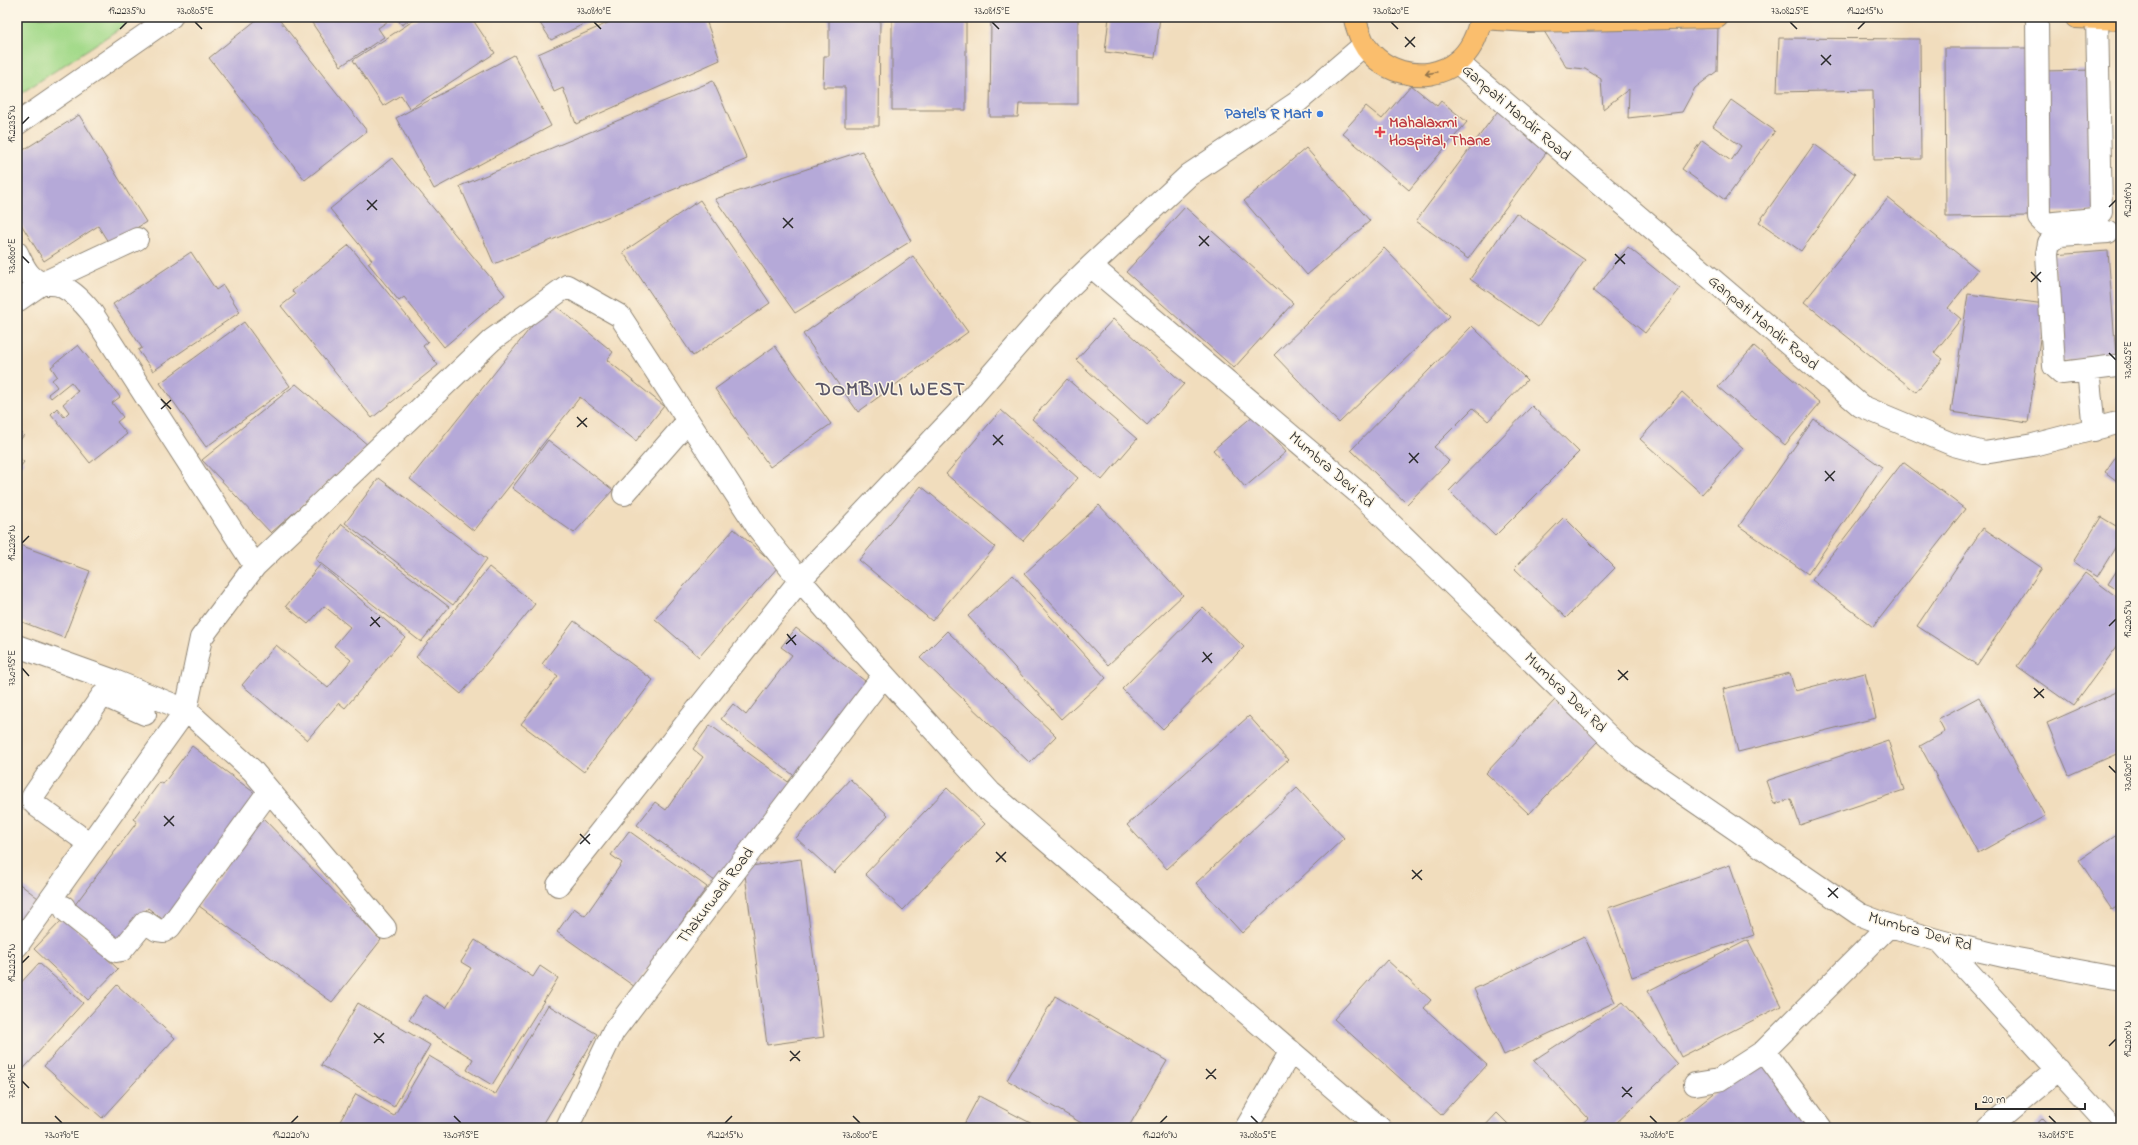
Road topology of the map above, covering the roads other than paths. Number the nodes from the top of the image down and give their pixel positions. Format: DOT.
graph roads {
  1 [pos="171,17"];
  2 [pos="1355,17"];
  3 [pos="1482,17"];
  4 [pos="1717,17"];
  5 [pos="2038,17"];
  6 [pos="2086,17"];
  7 [pos="2121,19"];
  8 [pos="1364,45"];
  9 [pos="1457,62"];
  10 [pos="17,124"];
  11 [pos="2108,232"];
  12 [pos="137,239"];
  13 [pos="17,253"];
  14 [pos="1091,266"];
  15 [pos="43,283"];
  16 [pos="17,301"];
  17 [pos="2116,366"];
  18 [pos="2088,370"];
  19 [pos="688,421"];
  20 [pos="2121,422"];
  21 [pos="2094,430"];
  22 [pos="624,494"];
  23 [pos="255,566"];
  24 [pos="800,580"];
  25 [pos="17,646"];
  26 [pos="884,675"];
  27 [pos="129,697"];
  28 [pos="186,710"];
  29 [pos="145,714"];
  30 [pos="269,790"];
  31 [pos="90,844"];
  32 [pos="558,885"];
  33 [pos="64,906"];
  34 [pos="1889,926"];
  35 [pos="385,928"];
  36 [pos="1941,942"];
  37 [pos="17,946"];
  38 [pos="2121,979"];
  39 [pos="1291,1051"];
  40 [pos="1764,1051"];
  41 [pos="2058,1069"];
  42 [pos="1695,1084"];
  43 [pos="567,1128"];
  44 [pos="1246,1128"];
  45 [pos="1380,1128"];
  46 [pos="1821,1128"];
  47 [pos="1988,1128"];
  48 [pos="2111,1128"];
  1 -- 10 [label="street"];
  2 -- 8 [label="main road"];
  3 -- 4 [label="main road"];
  3 -- 9 [label="main road"];
  5 -- 6 [label="street"];
  6 -- 7 [label="main road"];
  9 -- 8 [label="main road, one-way"];
  8 -- 14 [label="street"];
  9 -- 21 [label="street, Ganpati Mandir Road"];
  11 -- 18 [label="street"];
  12 -- 15 [label="street"];
  13 -- 15 [label="street"];
  14 -- 24 [label="street"];
  14 -- 34 [label="street, Mumbra Devi Rd"];
  15 -- 16 [label="street"];
  15 -- 23 [label="street"];
  17 -- 18 [label="street"];
  18 -- 21 [label="street"];
  19 -- 22 [label="street"];
  19 -- 23 [label="street"];
  19 -- 24 [label="street"];
  20 -- 21 [label="street, Ganpati Mandir Road"];
  23 -- 28 [label="street"];
  24 -- 26 [label="street"];
  24 -- 32 [label="street"];
  25 -- 27 [label="street"];
  26 -- 39 [label="street"];
  26 -- 43 [label="street, Thakurwadi Road"];
  27 -- 28 [label="street"];
  27 -- 29 [label="street"];
  27 -- 31 [label="street"];
  28 -- 30 [label="street"];
  28 -- 31 [label="street"];
  30 -- 33 [label="street"];
  30 -- 35 [label="street"];
  31 -- 37 [label="street"];
  34 -- 36 [label="street, Mumbra Devi Rd"];
  34 -- 40 [label="street"];
  36 -- 38 [label="street, Mumbra Devi Rd"];
  36 -- 41 [label="street"];
  39 -- 44 [label="street"];
  39 -- 45 [label="street"];
  40 -- 42 [label="street"];
  40 -- 46 [label="street"];
  41 -- 47 [label="street"];
  41 -- 48 [label="street"];
}
